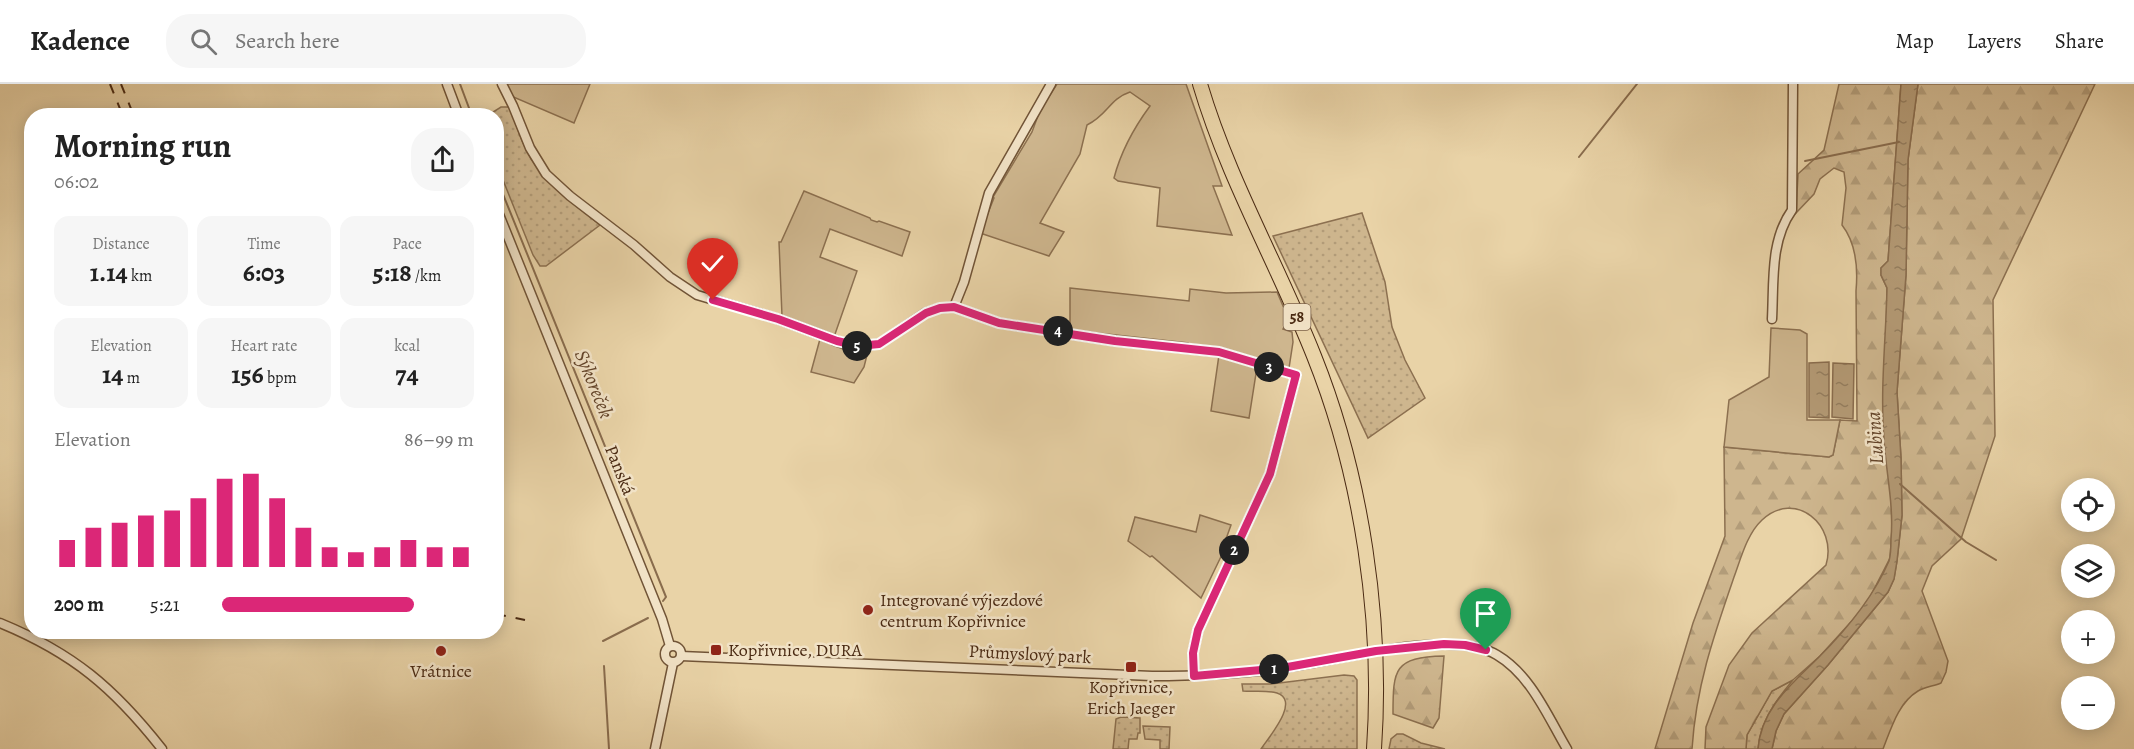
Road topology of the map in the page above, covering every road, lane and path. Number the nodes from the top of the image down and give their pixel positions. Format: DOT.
graph roads {
  1 [pos="447,84"];
  2 [pos="502,84"];
  3 [pos="1051,84"];
  4 [pos="1200,84"];
  5 [pos="1792,84"];
  6 [pos="456,108"];
  7 [pos="504,227"];
  8 [pos="954,307"];
  9 [pos="1772,319"];
  10 [pos="0,623"];
  11 [pos="24,634"];
  12 [pos="35,639"];
  13 [pos="670,646"];
  14 [pos="1376,651"];
  15 [pos="681,656"];
  16 [pos="673,663"];
  17 [pos="1194,676"];
  18 [pos="162,749"];
  19 [pos="655,749"];
  20 [pos="1374,749"];
  21 [pos="1567,749"];
  1 -- 6 [label="street"];
  2 -- 8 [label="street"];
  3 -- 8 [label="street"];
  4 -- 14 [label="main road, 58"];
  5 -- 9 [label="street"];
  7 -- 13 [label="street, Panská"];
  8 -- 17 [label="street"];
  10 -- 11 [label="street"];
  12 -- 18 [label="street"];
  13 -- 15 [label="street"];
  13 -- 16 [label="street"];
  14 -- 17 [label="street, Průmyslový park"];
  14 -- 20 [label="main road, 58"];
  14 -- 21 [label="street, Průmyslový park"];
  15 -- 16 [label="street"];
  15 -- 17 [label="street, Průmyslový park"];
  16 -- 19 [label="street"];
}
